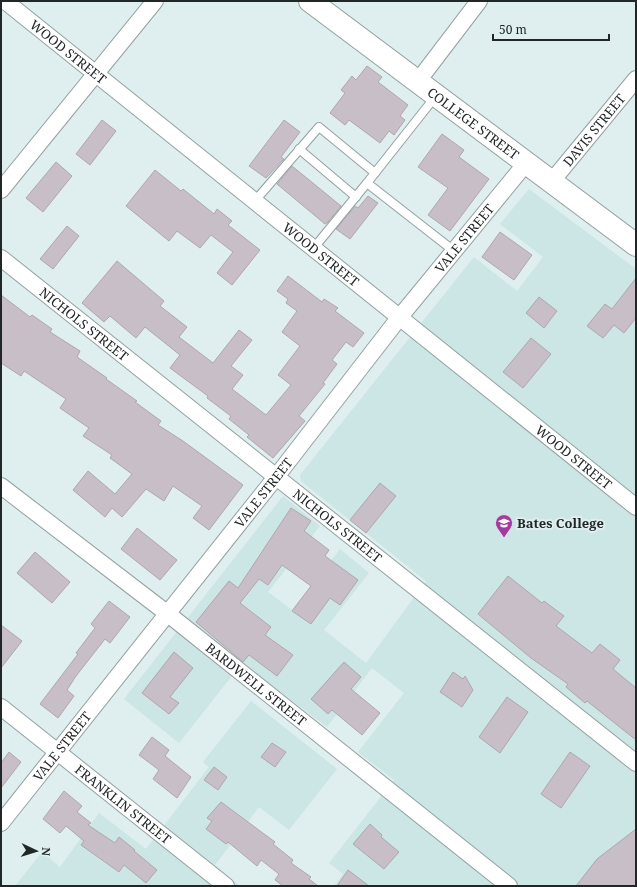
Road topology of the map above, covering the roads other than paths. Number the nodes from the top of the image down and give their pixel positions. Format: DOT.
graph roads {
  1 [pos="5,1"];
  2 [pos="155,1"];
  3 [pos="310,1"];
  4 [pos="479,1"];
  5 [pos="95,73"];
  6 [pos="636,80"];
  7 [pos="418,81"];
  8 [pos="436,96"];
  9 [pos="299,149"];
  10 [pos="527,162"];
  11 [pos="376,173"];
  12 [pos="552,182"];
  13 [pos="367,183"];
  14 [pos="1,190"];
  15 [pos="356,197"];
  16 [pos="254,202"];
  17 [pos="636,245"];
  18 [pos="313,249"];
  19 [pos="454,251"];
  20 [pos="1,258"];
  21 [pos="399,318"];
  22 [pos="276,477"];
  23 [pos="1,486"];
  24 [pos="636,507"];
  25 [pos="168,614"];
  26 [pos="1,707"];
  27 [pos="58,750"];
  28 [pos="636,763"];
  29 [pos="1,823"];
  30 [pos="226,886"];
  31 [pos="509,886"];
  1 -- 5 [label="street, WOOD STREET"];
  2 -- 5 [label="street"];
  3 -- 7 [label="main road, COLLEGE STREET"];
  4 -- 7 [label="street"];
  5 -- 14 [label="street"];
  5 -- 16 [label="street, WOOD STREET"];
  6 -- 12 [label="street, DAVIS STREET"];
  7 -- 8 [label="main road, COLLEGE STREET"];
  8 -- 10 [label="main road, COLLEGE STREET"];
  8 -- 11 [label="lane"];
  9 -- 11 [label="lane"];
  9 -- 15 [label="lane"];
  9 -- 16 [label="lane"];
  10 -- 12 [label="main road, COLLEGE STREET"];
  10 -- 19 [label="street, VALE STREET"];
  11 -- 13 [label="lane"];
  12 -- 17 [label="main road, COLLEGE STREET"];
  13 -- 15 [label="lane"];
  13 -- 19 [label="lane"];
  15 -- 18 [label="lane"];
  16 -- 18 [label="street, WOOD STREET"];
  18 -- 21 [label="street, WOOD STREET"];
  19 -- 21 [label="street, VALE STREET"];
  20 -- 22 [label="street, NICHOLS STREET"];
  21 -- 22 [label="street, VALE STREET"];
  21 -- 24 [label="street, WOOD STREET"];
  22 -- 25 [label="street, VALE STREET"];
  22 -- 28 [label="street, NICHOLS STREET"];
  23 -- 25 [label="street, BARDWELL STREET"];
  25 -- 27 [label="street, VALE STREET"];
  25 -- 31 [label="street, BARDWELL STREET"];
  26 -- 27 [label="street, FRANKLIN STREET"];
  27 -- 29 [label="street, VALE STREET"];
  27 -- 30 [label="street, FRANKLIN STREET"];
}
